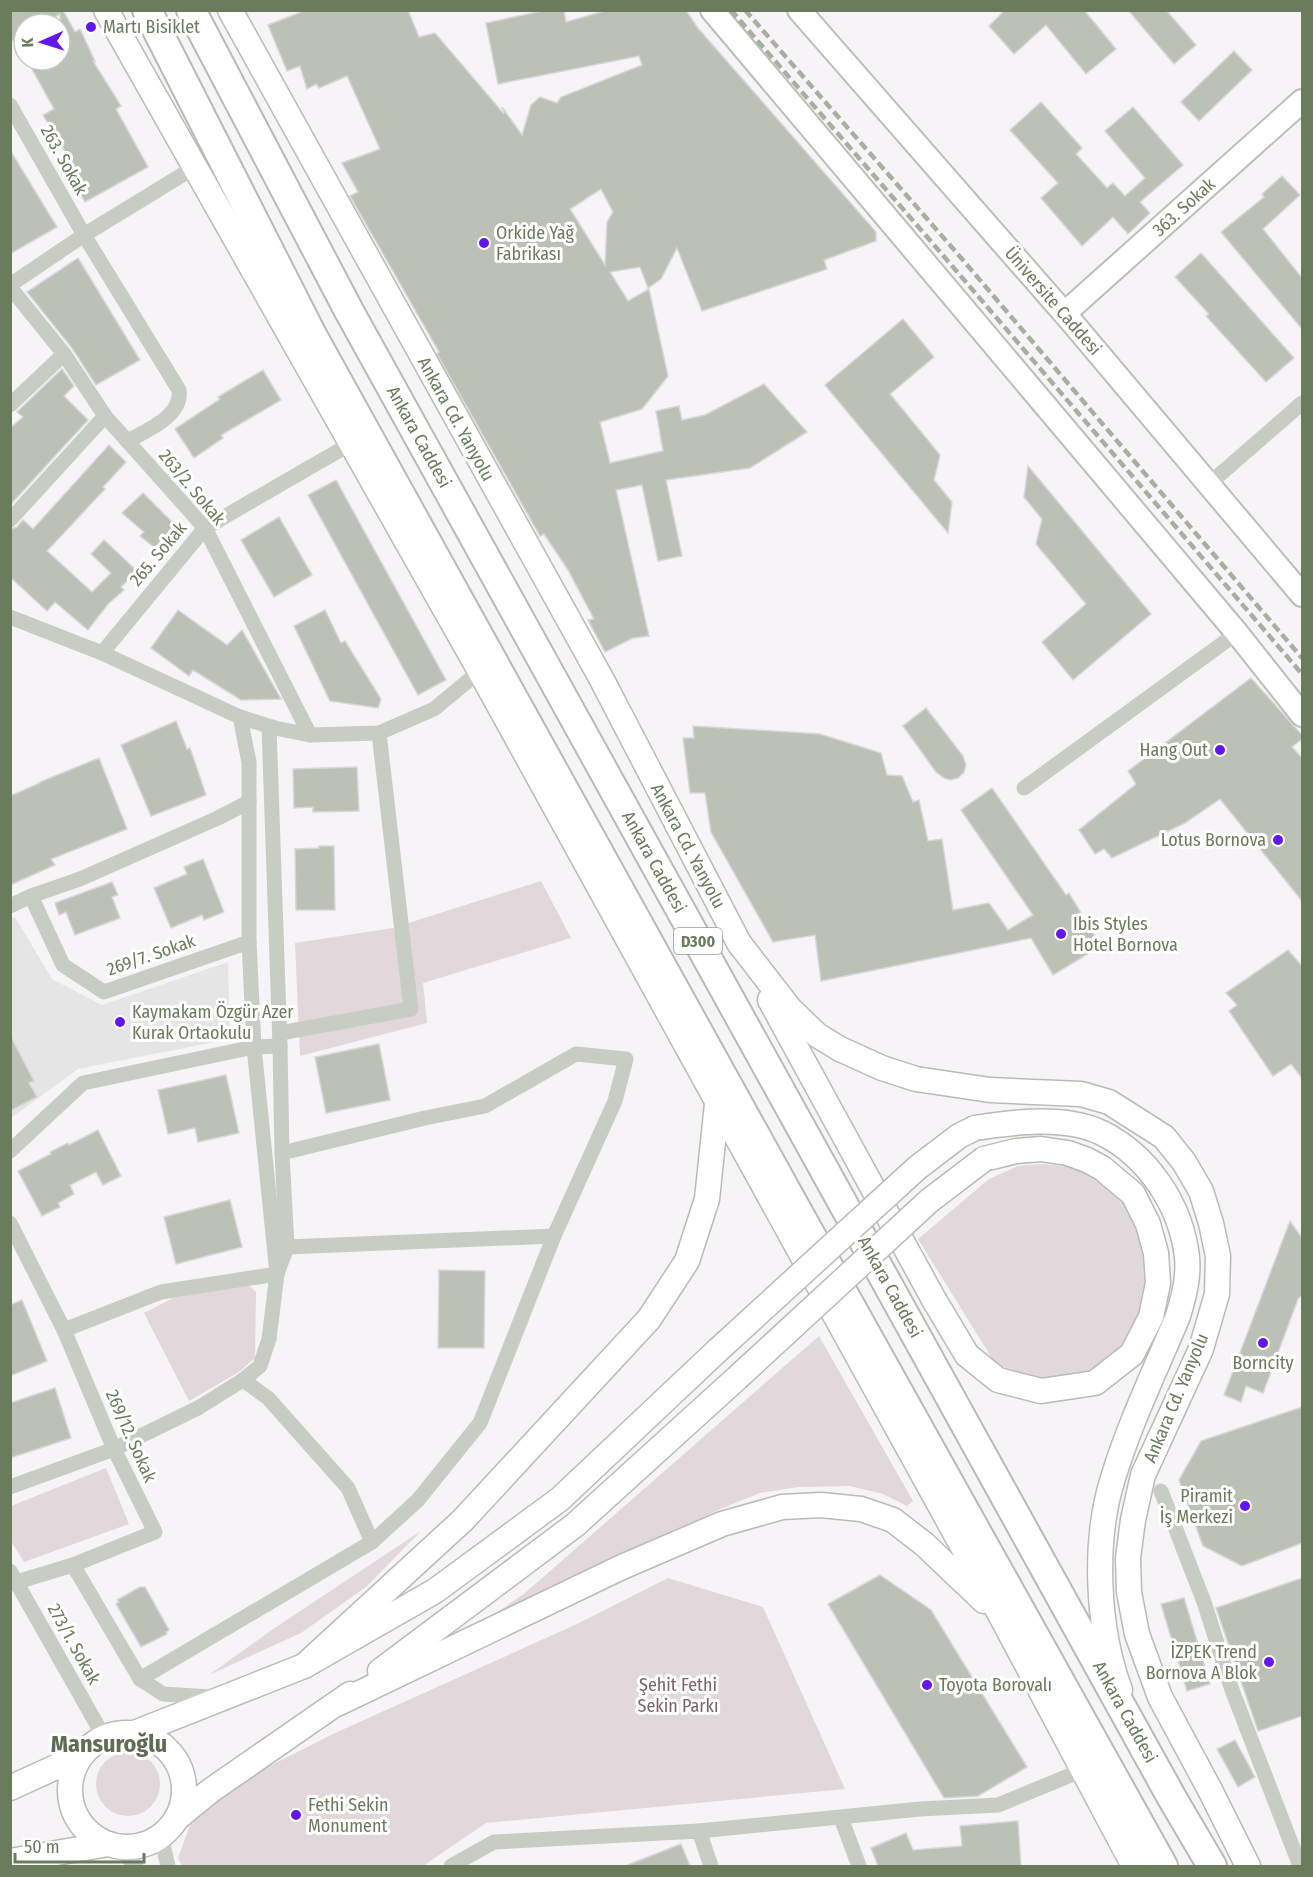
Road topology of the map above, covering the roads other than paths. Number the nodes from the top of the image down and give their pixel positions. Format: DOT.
graph roads {
  1 [pos="106,10"];
  2 [pos="147,10"];
  3 [pos="191,10"];
  4 [pos="230,10"];
  5 [pos="712,10"];
  6 [pos="799,10"];
  7 [pos="1302,101"];
  8 [pos="10,105"];
  9 [pos="1302,114"];
  10 [pos="195,167"];
  11 [pos="84,235"];
  12 [pos="10,286"];
  13 [pos="1068,317"];
  14 [pos="64,354"];
  15 [pos="1302,403"];
  16 [pos="10,405"];
  17 [pos="105,416"];
  18 [pos="128,441"];
  19 [pos="352,443"];
  20 [pos="1209,484"];
  21 [pos="10,520"];
  22 [pos="205,528"];
  23 [pos="1302,595"];
  24 [pos="10,617"];
  25 [pos="1237,633"];
  26 [pos="102,653"];
  27 [pos="480,671"];
  28 [pos="1302,715"];
  29 [pos="240,717"];
  30 [pos="269,727"];
  31 [pos="379,733"];
  32 [pos="310,735"];
  33 [pos="1024,788"];
  34 [pos="249,802"];
  35 [pos="31,896"];
  36 [pos="10,906"];
  37 [pos="249,942"];
  38 [pos="739,943"];
  39 [pos="280,1040"];
  40 [pos="254,1047"];
  41 [pos="717,1104"];
  42 [pos="10,1151"];
  43 [pos="282,1153"];
  44 [pos="10,1223"];
  45 [pos="554,1236"];
  46 [pos="287,1247"];
  47 [pos="277,1274"];
  48 [pos="64,1330"];
  49 [pos="243,1380"];
  50 [pos="114,1449"];
  51 [pos="10,1487"];
  52 [pos="1161,1491"];
  53 [pos="372,1542"];
  54 [pos="73,1564"];
  55 [pos="12,1579"];
  56 [pos="1002,1618"];
  57 [pos="304,1666"];
  58 [pos="140,1679"];
  59 [pos="224,1698"];
  60 [pos="339,1703"];
  61 [pos="137,1732"];
  62 [pos="104,1737"];
  63 [pos="80,1756"];
  64 [pos="1083,1770"];
  65 [pos="10,1788"];
  66 [pos="1172,1798"];
  67 [pos="177,1818"];
  68 [pos="841,1818"];
  69 [pos="699,1832"];
  70 [pos="161,1837"];
  71 [pos="112,1845"];
  72 [pos="10,1862"];
  73 [pos="136,1866"];
  74 [pos="168,1866"];
  75 [pos="451,1866"];
  76 [pos="711,1866"];
  77 [pos="859,1866"];
  78 [pos="1134,1866"];
  79 [pos="1163,1866"];
  80 [pos="1212,1866"];
  81 [pos="1248,1866"];
  82 [pos="1300,1866"];
  1 -- 10 [label="main road"];
  2 -- 79 [label="highway, D300"];
  3 -- 66 [label="highway, Ankara Caddesi / D300"];
  4 -- 38 [label="main road, Ankara Cd. Yanyolu"];
  5 -- 25 [label="main road"];
  6 -- 13 [label="main road, Üniversite Caddesi"];
  7 -- 13 [label="main road, 363. Sokak"];
  8 -- 11 [label="street, 263. Sokak"];
  9 -- 13 [label="main road"];
  10 -- 11 [label="street"];
  10 -- 19 [label="main road"];
  11 -- 12 [label="street"];
  11 -- 18 [label="street, 263. Sokak"];
  12 -- 14 [label="street, 263/2. Sokak"];
  13 -- 20 [label="main road, Üniversite Caddesi"];
  14 -- 16 [label="street"];
  14 -- 17 [label="street, 263/2. Sokak"];
  15 -- 20 [label="street"];
  17 -- 18 [label="street, 263/2. Sokak"];
  17 -- 21 [label="street"];
  18 -- 22 [label="street, 263/2. Sokak"];
  19 -- 22 [label="street, 265. Sokak"];
  19 -- 27 [label="main road"];
  20 -- 23 [label="main road, Üniversite Caddesi"];
  22 -- 26 [label="street, 265. Sokak"];
  22 -- 32 [label="street, 263/2. Sokak"];
  24 -- 26 [label="street"];
  25 -- 28 [label="main road"];
  25 -- 33 [label="street"];
  26 -- 29 [label="street"];
  27 -- 31 [label="street"];
  27 -- 41 [label="main road"];
  29 -- 30 [label="street"];
  29 -- 34 [label="street"];
  30 -- 32 [label="street"];
  30 -- 39 [label="street"];
  31 -- 32 [label="street"];
  31 -- 39 [label="street"];
  34 -- 35 [label="street"];
  34 -- 37 [label="street"];
  35 -- 36 [label="street"];
  35 -- 37 [label="street, 269/7. Sokak"];
  37 -- 40 [label="street"];
  38 -- 60 [label="main road, bridge"];
  38 -- 81 [label="main road, Ankara Cd. Yanyolu"];
  39 -- 40 [label="street"];
  39 -- 43 [label="street"];
  40 -- 42 [label="street"];
  40 -- 47 [label="street"];
  41 -- 56 [label="main road"];
  41 -- 57 [label="main road"];
  43 -- 45 [label="street"];
  43 -- 46 [label="street"];
  44 -- 48 [label="street, 269/12. Sokak"];
  45 -- 46 [label="street"];
  45 -- 53 [label="street"];
  46 -- 47 [label="street"];
  47 -- 48 [label="street"];
  47 -- 49 [label="street"];
  48 -- 50 [label="street, 269/12. Sokak"];
  49 -- 50 [label="street"];
  49 -- 53 [label="street"];
  50 -- 51 [label="street"];
  50 -- 54 [label="street, 269/12. Sokak"];
  52 -- 82 [label="street"];
  53 -- 58 [label="street"];
  54 -- 55 [label="street, 269/12. Sokak"];
  54 -- 58 [label="street"];
  55 -- 62 [label="street, 273/1. Sokak"];
  56 -- 60 [label="main road"];
  56 -- 64 [label="main road"];
  57 -- 59 [label="main road"];
  57 -- 66 [label="main road, bridge"];
  58 -- 59 [label="street"];
  59 -- 61 [label="main road"];
  60 -- 67 [label="main road"];
  61 -- 62 [label="main road"];
  61 -- 67 [label="main road"];
  62 -- 63 [label="main road"];
  63 -- 65 [label="main road"];
  63 -- 71 [label="main road"];
  64 -- 68 [label="street"];
  64 -- 78 [label="main road"];
  66 -- 80 [label="highway, Ankara Caddesi / D300"];
  67 -- 70 [label="main road"];
  68 -- 69 [label="street"];
  68 -- 77 [label="street"];
  69 -- 75 [label="street"];
  69 -- 76 [label="street"];
  70 -- 71 [label="main road"];
  70 -- 74 [label="street"];
  71 -- 72 [label="main road"];
  71 -- 73 [label="street"];
}
